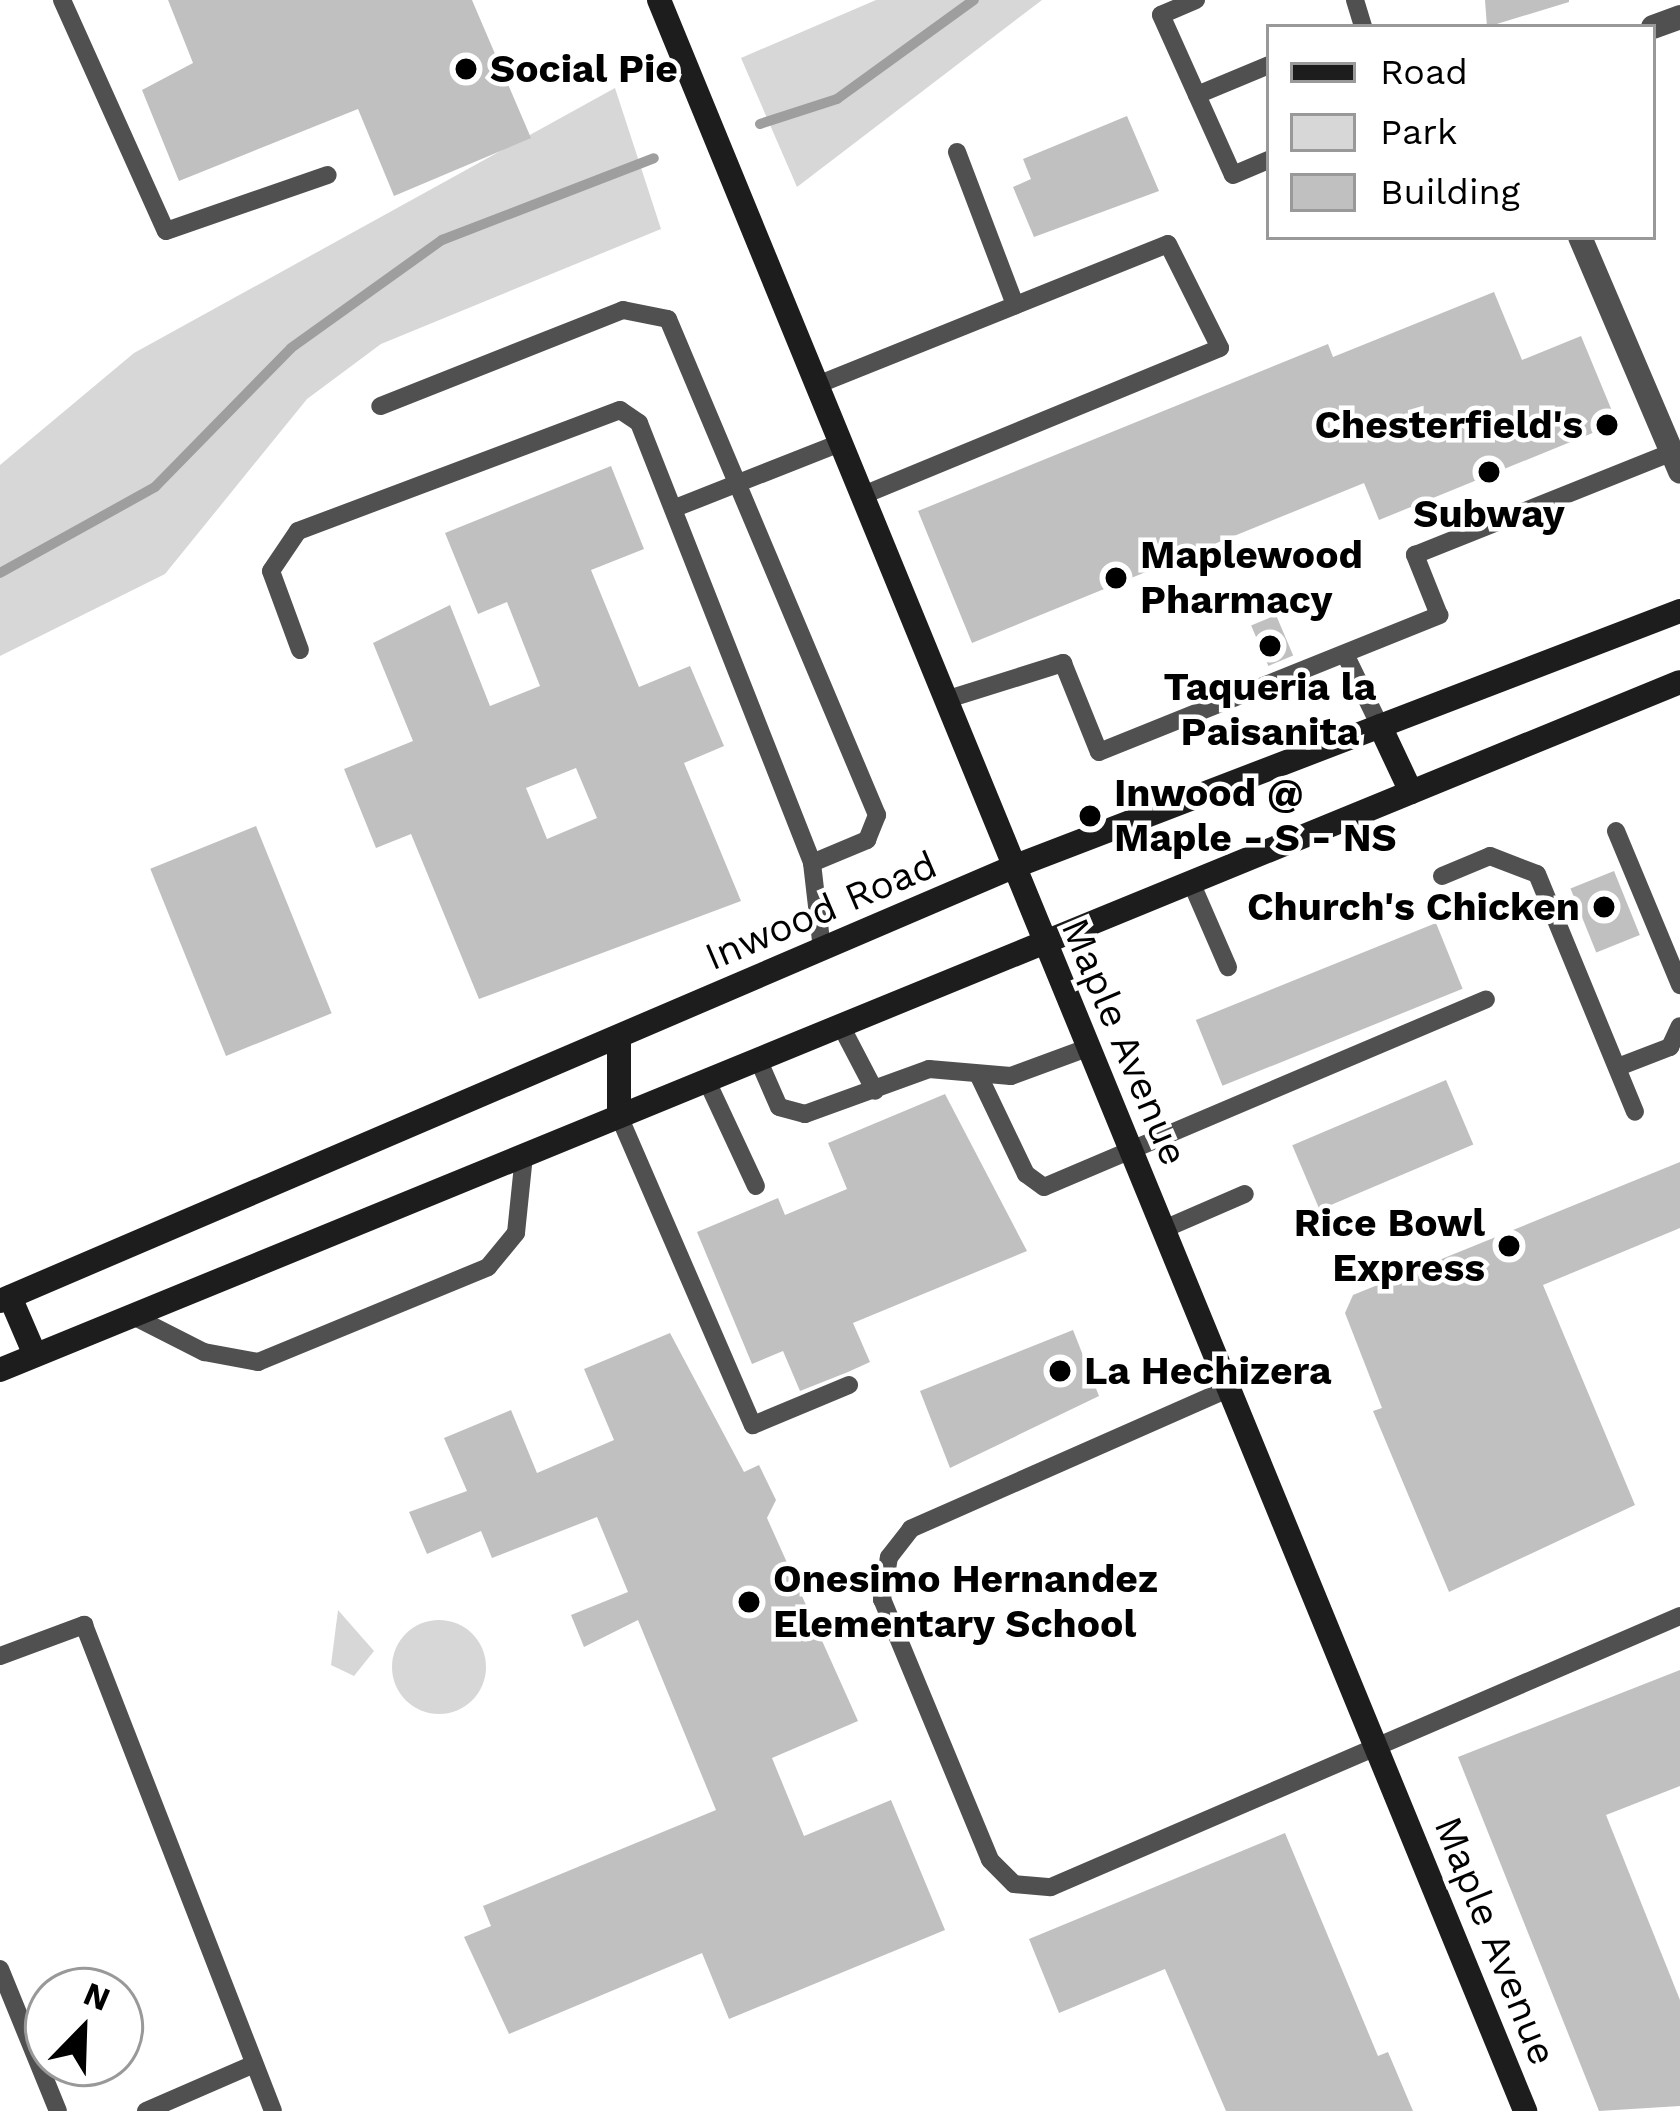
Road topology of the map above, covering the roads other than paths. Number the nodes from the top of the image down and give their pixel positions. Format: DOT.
graph roads {
  1 [pos="62,0"];
  2 [pos="659,0"];
  3 [pos="1196,0"];
  4 [pos="1266,66"];
  5 [pos="1197,95"];
  6 [pos="957,152"];
  7 [pos="1266,161"];
  8 [pos="328,175"];
  9 [pos="1581,240"];
  10 [pos="1015,304"];
  11 [pos="817,385"];
  12 [pos="380,406"];
  13 [pos="840,443"];
  14 [pos="1676,462"];
  15 [pos="745,482"];
  16 [pos="861,496"];
  17 [pos="675,508"];
  18 [pos="1680,611"];
  19 [pos="300,650"];
  20 [pos="1345,654"];
  21 [pos="1680,682"];
  22 [pos="945,700"];
  23 [pos="1380,726"];
  24 [pos="1411,792"];
  25 [pos="1616,831"];
  26 [pos="812,863"];
  27 [pos="1013,867"];
  28 [pos="1442,876"];
  29 [pos="1191,882"];
  30 [pos="1042,943"];
  31 [pos="822,949"];
  32 [pos="1228,967"];
  33 [pos="1680,985"];
  34 [pos="1486,999"];
  35 [pos="841,1025"];
  36 [pos="1680,1026"];
  37 [pos="619,1037"];
  38 [pos="1087,1048"];
  39 [pos="758,1059"];
  40 [pos="1618,1067"];
  41 [pos="978,1074"];
  42 [pos="706,1079"];
  43 [pos="875,1090"];
  44 [pos="1635,1112"];
  45 [pos="620,1116"];
  46 [pos="1131,1153"];
  47 [pos="524,1155"];
  48 [pos="756,1186"];
  49 [pos="1245,1194"];
  50 [pos="1164,1229"];
  51 [pos="5,1299"];
  52 [pos="133,1316"];
  53 [pos="35,1355"];
  54 [pos="0,1370"];
  55 [pos="849,1385"];
  56 [pos="1230,1388"];
  57 [pos="1680,1616"];
  58 [pos="0,1656"];
  59 [pos="1374,1741"];
  60 [pos="0,1969"];
  61 [pos="254,2064"];
  62 [pos="58,2111"];
  63 [pos="146,2111"];
  64 [pos="273,2111"];
  65 [pos="1525,2111"];
  1 -- 8 [label="lane"];
  2 -- 11 [label="main road, Maple Avenue"];
  3 -- 5 [label="lane"];
  4 -- 5 [label="lane"];
  5 -- 7 [label="lane"];
  6 -- 10 [label="lane"];
  9 -- 14 [label="street"];
  10 -- 11 [label="lane"];
  10 -- 16 [label="lane"];
  11 -- 13 [label="main road, Maple Avenue"];
  12 -- 15 [label="lane"];
  13 -- 15 [label="lane"];
  13 -- 16 [label="main road, Maple Avenue"];
  14 -- 20 [label="lane"];
  15 -- 17 [label="lane"];
  15 -- 26 [label="lane"];
  16 -- 22 [label="main road, Maple Avenue"];
  17 -- 19 [label="lane"];
  17 -- 26 [label="lane"];
  18 -- 23 [label="main road, Inwood Road"];
  20 -- 22 [label="lane"];
  20 -- 23 [label="lane"];
  21 -- 24 [label="main road"];
  22 -- 27 [label="main road, Maple Avenue"];
  23 -- 24 [label="main road"];
  23 -- 27 [label="main road, Inwood Road"];
  24 -- 29 [label="main road"];
  25 -- 33 [label="lane"];
  26 -- 31 [label="lane"];
  27 -- 30 [label="main road, Maple Avenue"];
  27 -- 31 [label="main road, Inwood Road"];
  28 -- 40 [label="lane"];
  29 -- 30 [label="main road"];
  29 -- 32 [label="lane"];
  30 -- 35 [label="main road"];
  30 -- 38 [label="main road, Maple Avenue"];
  31 -- 37 [label="main road, Inwood Road"];
  34 -- 46 [label="lane"];
  35 -- 39 [label="main road"];
  35 -- 43 [label="lane"];
  36 -- 40 [label="lane"];
  37 -- 45 [label="main road"];
  37 -- 51 [label="main road, Inwood Road"];
  38 -- 41 [label="lane"];
  38 -- 46 [label="main road, Maple Avenue"];
  39 -- 42 [label="main road"];
  39 -- 43 [label="lane"];
  40 -- 44 [label="lane"];
  41 -- 43 [label="lane"];
  41 -- 46 [label="lane"];
  42 -- 45 [label="main road"];
  42 -- 48 [label="lane"];
  45 -- 47 [label="main road"];
  45 -- 55 [label="lane"];
  46 -- 50 [label="main road, Maple Avenue"];
  47 -- 52 [label="main road"];
  47 -- 52 [label="lane"];
  49 -- 50 [label="lane"];
  50 -- 56 [label="main road, Maple Avenue"];
  51 -- 53 [label="main road"];
  52 -- 53 [label="main road"];
  53 -- 54 [label="main road"];
  56 -- 59 [label="main road, Maple Avenue"];
  56 -- 59 [label="lane"];
  57 -- 59 [label="lane"];
  58 -- 61 [label="lane"];
  59 -- 65 [label="main road, Maple Avenue"];
  60 -- 62 [label="lane"];
  61 -- 63 [label="lane"];
  61 -- 64 [label="lane"];
}
